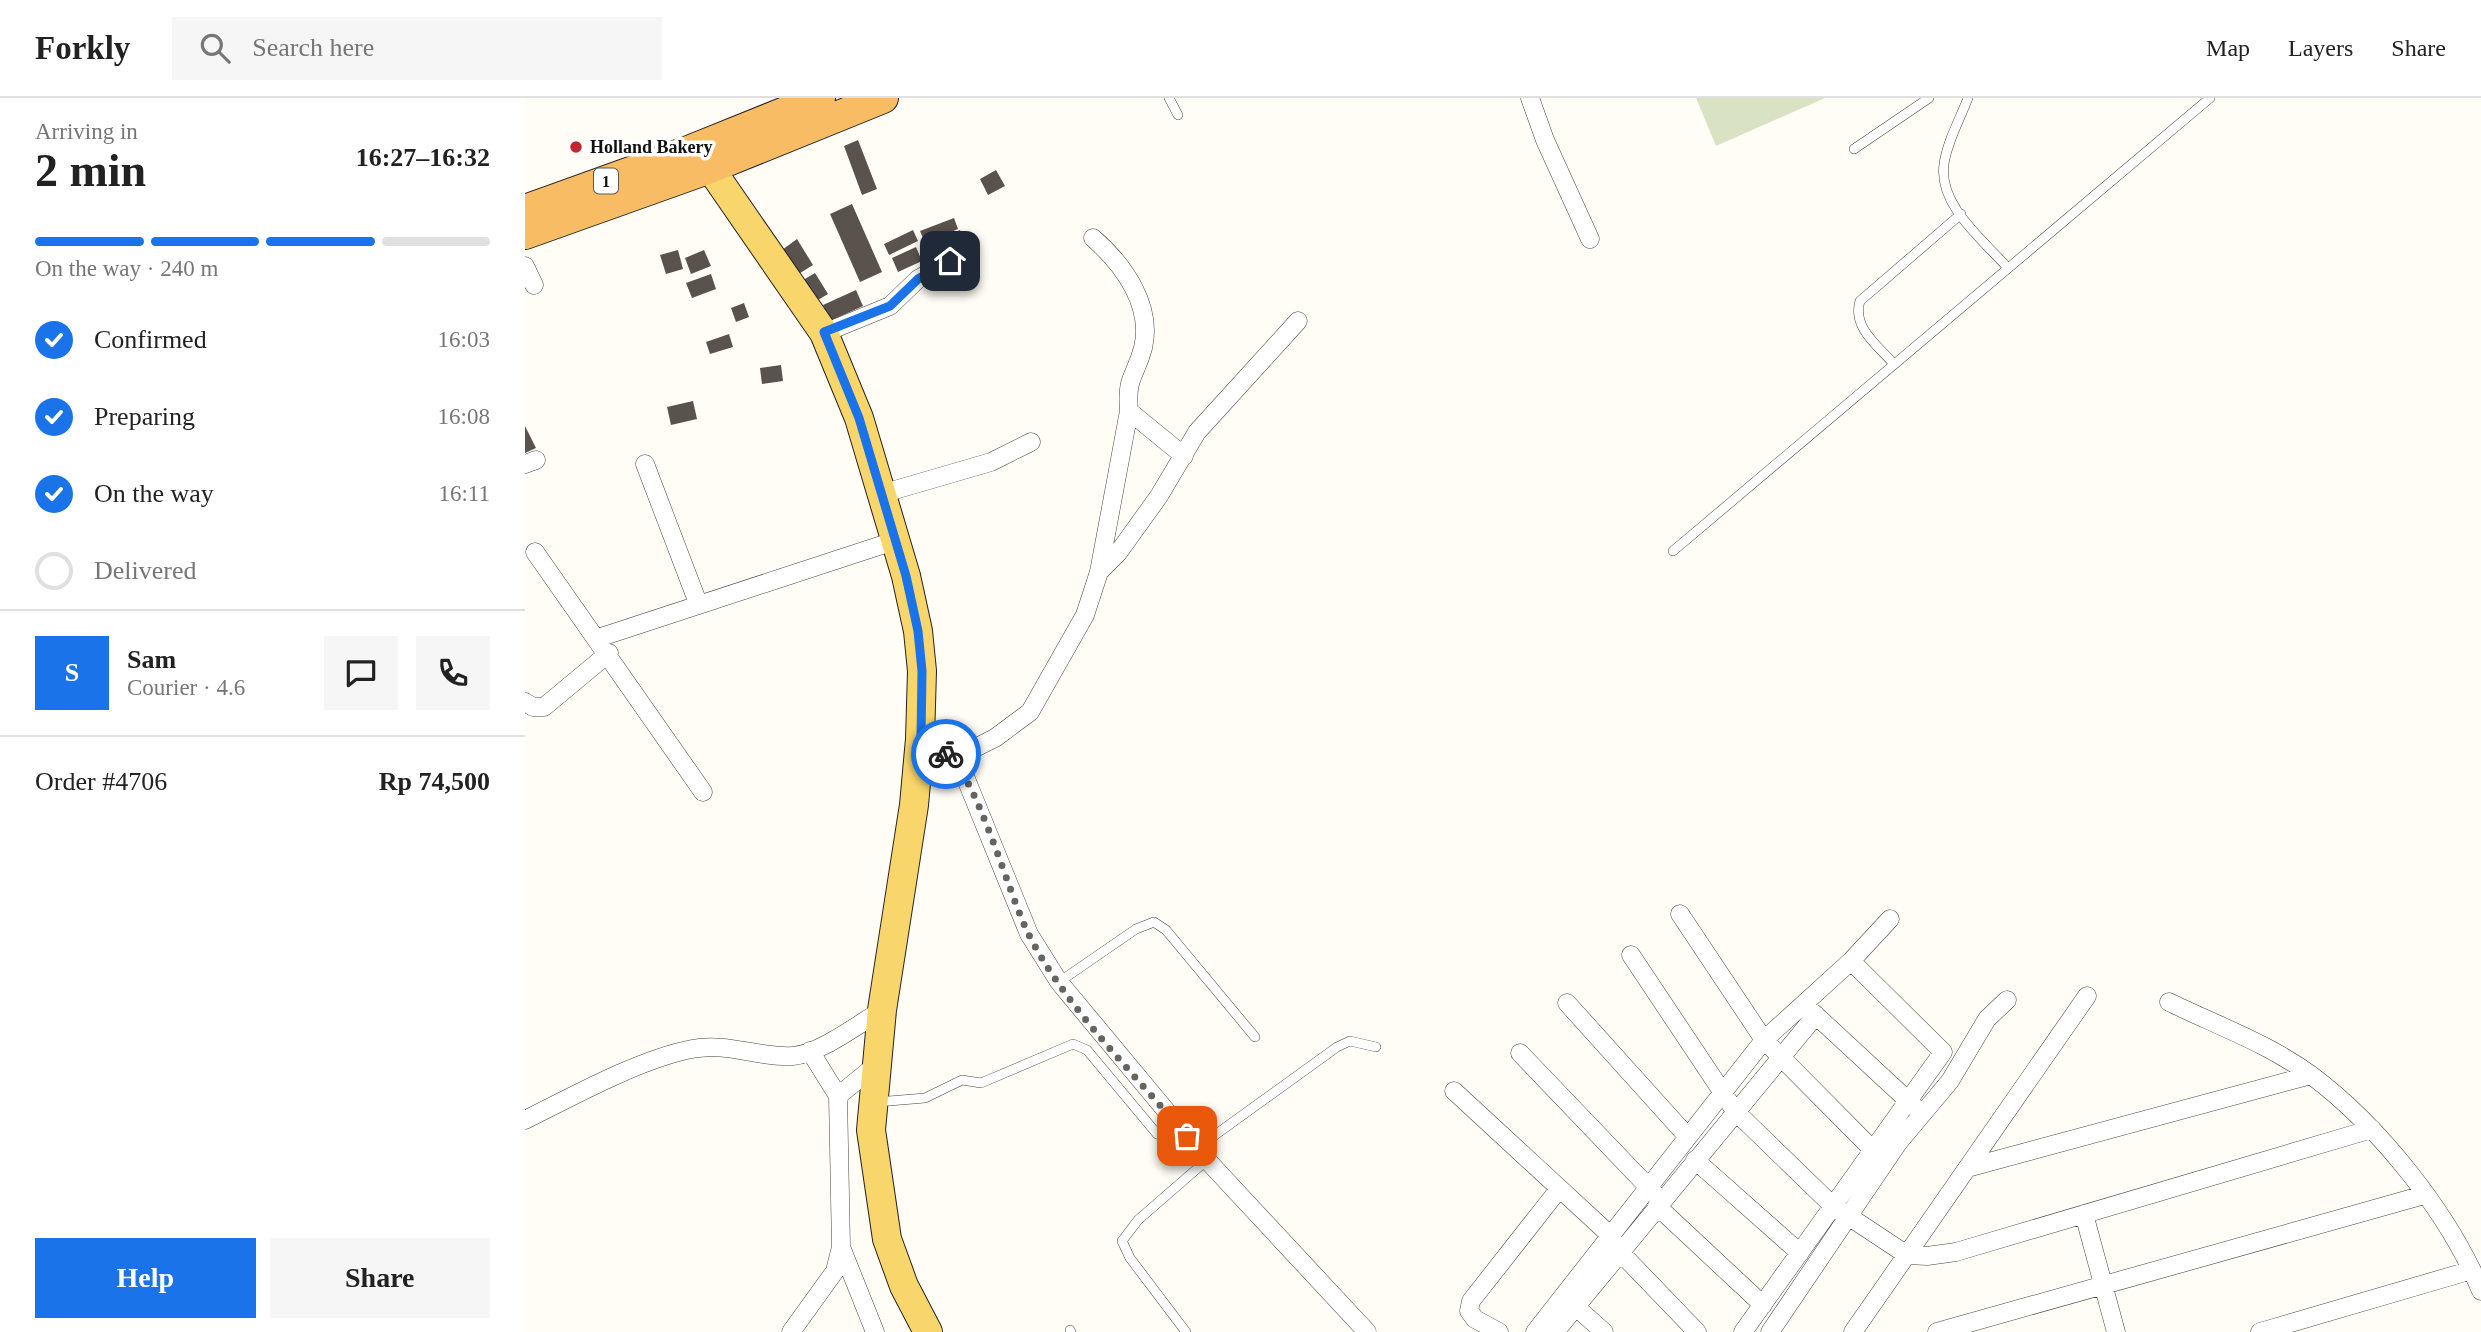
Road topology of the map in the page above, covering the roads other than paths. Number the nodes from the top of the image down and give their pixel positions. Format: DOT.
graph roads {
  1 [pos="820,98"];
  2 [pos="883,98"];
  3 [pos="1169,98"];
  4 [pos="1530,98"];
  5 [pos="1929,98"];
  6 [pos="1968,98"];
  7 [pos="2210,98"];
  8 [pos="1178,115"];
  9 [pos="1854,149"];
  10 [pos="710,168"];
  11 [pos="525,210"];
  12 [pos="1961,214"];
  13 [pos="525,234"];
  14 [pos="1093,238"];
  15 [pos="1590,239"];
  16 [pos="970,250"];
  17 [pos="525,266"];
  18 [pos="2007,267"];
  19 [pos="534,285"];
  20 [pos="1298,321"];
  21 [pos="824,332"];
  22 [pos="1893,363"];
  23 [pos="1129,411"];
  24 [pos="1031,442"];
  25 [pos="1184,456"];
  26 [pos="645,464"];
  27 [pos="881,494"];
  28 [pos="894,541"];
  29 [pos="1673,551"];
  30 [pos="535,552"];
  31 [pos="1099,572"];
  32 [pos="698,603"];
  33 [pos="598,638"];
  34 [pos="609,653"];
  35 [pos="525,702"];
  36 [pos="921,738"];
  37 [pos="953,759"];
  38 [pos="703,792"];
  39 [pos="1680,914"];
  40 [pos="1890,919"];
  41 [pos="1631,955"];
  42 [pos="1851,961"];
  43 [pos="1059,982"];
  44 [pos="2087,996"];
  45 [pos="2007,1000"];
  46 [pos="2169,1002"];
  47 [pos="1567,1003"];
  48 [pos="1809,1009"];
  49 [pos="882,1010"];
  50 [pos="1255,1037"];
  51 [pos="1764,1040"];
  52 [pos="1376,1047"];
  53 [pos="810,1051"];
  54 [pos="1520,1053"];
  55 [pos="1778,1057"];
  56 [pos="876,1065"];
  57 [pos="2311,1075"];
  58 [pos="1454,1091"];
  59 [pos="1724,1091"];
  60 [pos="838,1096"];
  61 [pos="1908,1101"];
  62 [pos="872,1102"];
  63 [pos="1735,1111"];
  64 [pos="1923,1114"];
  65 [pos="525,1120"];
  66 [pos="1176,1123"];
  67 [pos="2372,1129"];
  68 [pos="1687,1136"];
  69 [pos="1873,1150"];
  70 [pos="1202,1154"];
  71 [pos="1695,1160"];
  72 [pos="1967,1168"];
  73 [pos="1647,1188"];
  74 [pos="1559,1189"];
  75 [pos="2424,1195"];
  76 [pos="1660,1203"];
  77 [pos="1833,1206"];
  78 [pos="2084,1214"];
  79 [pos="1849,1217"];
  80 [pos="1610,1235"];
  81 [pos="841,1247"];
  82 [pos="1620,1252"];
  83 [pos="1800,1253"];
  84 [pos="1907,1255"];
  85 [pos="2472,1270"];
  86 [pos="2102,1284"];
  87 [pos="2481,1291"];
  88 [pos="1763,1305"];
  89 [pos="1576,1307"];
  90 [pos="791,1332"];
  91 [pos="875,1332"];
  92 [pos="928,1332"];
  93 [pos="1186,1332"];
  94 [pos="1367,1332"];
  95 [pos="1499,1332"];
  96 [pos="1535,1332"];
  97 [pos="1555,1332"];
  98 [pos="1604,1332"];
  99 [pos="1697,1332"];
  100 [pos="1743,1332"];
  101 [pos="1770,1332"];
  102 [pos="1853,1332"];
  103 [pos="1937,1332"];
  104 [pos="2116,1332"];
  105 [pos="2260,1332"];
  1 -- 11 [label="highway, 1"];
  2 -- 10 [label="highway, 1"];
  3 -- 8 [label="lane"];
  4 -- 15 [label="street"];
  5 -- 9 [label="lane"];
  6 -- 12 [label="lane"];
  7 -- 18 [label="lane"];
  10 -- 13 [label="highway, 1"];
  10 -- 21 [label="main road"];
  12 -- 18 [label="lane"];
  12 -- 22 [label="lane"];
  14 -- 23 [label="street"];
  16 -- 21 [label="street"];
  17 -- 19 [label="street"];
  18 -- 22 [label="lane"];
  20 -- 25 [label="street"];
  21 -- 27 [label="main road"];
  22 -- 29 [label="lane"];
  23 -- 25 [label="street"];
  23 -- 31 [label="street"];
  24 -- 27 [label="street"];
  25 -- 31 [label="street"];
  26 -- 32 [label="street"];
  27 -- 28 [label="main road"];
  28 -- 32 [label="street"];
  28 -- 36 [label="main road"];
  30 -- 33 [label="street"];
  31 -- 37 [label="street"];
  32 -- 33 [label="street"];
  33 -- 34 [label="street"];
  34 -- 35 [label="street"];
  34 -- 38 [label="street"];
  36 -- 37 [label="street"];
  36 -- 49 [label="main road"];
  37 -- 43 [label="street"];
  39 -- 51 [label="street"];
  40 -- 42 [label="street"];
  41 -- 59 [label="street"];
  42 -- 48 [label="street"];
  42 -- 61 [label="street"];
  43 -- 50 [label="lane"];
  43 -- 66 [label="street"];
  44 -- 72 [label="street"];
  45 -- 64 [label="street"];
  46 -- 57 [label="street"];
  47 -- 68 [label="street"];
  48 -- 51 [label="street"];
  48 -- 55 [label="street"];
  48 -- 61 [label="street"];
  49 -- 53 [label="street"];
  49 -- 56 [label="main road"];
  51 -- 55 [label="street"];
  51 -- 59 [label="street"];
  52 -- 70 [label="lane"];
  53 -- 60 [label="street"];
  53 -- 65 [label="street"];
  54 -- 73 [label="street"];
  55 -- 63 [label="street"];
  55 -- 69 [label="street"];
  56 -- 60 [label="street"];
  56 -- 62 [label="main road"];
  57 -- 67 [label="street"];
  57 -- 72 [label="street"];
  58 -- 74 [label="street"];
  59 -- 63 [label="street"];
  59 -- 68 [label="street"];
  60 -- 81 [label="street"];
  61 -- 64 [label="street"];
  61 -- 69 [label="street"];
  62 -- 66 [label="lane"];
  62 -- 92 [label="main road"];
  63 -- 71 [label="street"];
  63 -- 77 [label="street"];
  64 -- 79 [label="street"];
  66 -- 70 [label="street"];
  67 -- 75 [label="street"];
  67 -- 78 [label="street"];
  68 -- 73 [label="street"];
  69 -- 77 [label="street"];
  70 -- 93 [label="lane"];
  70 -- 94 [label="street"];
  71 -- 76 [label="street"];
  71 -- 83 [label="street"];
  72 -- 84 [label="street"];
  73 -- 76 [label="street"];
  73 -- 80 [label="street"];
  74 -- 80 [label="street"];
  74 -- 95 [label="street"];
  75 -- 85 [label="street"];
  75 -- 86 [label="street"];
  76 -- 82 [label="street"];
  76 -- 88 [label="street"];
  77 -- 79 [label="street"];
  77 -- 83 [label="street"];
  78 -- 84 [label="street"];
  78 -- 86 [label="street"];
  79 -- 84 [label="street"];
  79 -- 101 [label="street"];
  80 -- 82 [label="street"];
  80 -- 96 [label="street"];
  81 -- 90 [label="street"];
  81 -- 91 [label="street"];
  82 -- 89 [label="street"];
  82 -- 99 [label="street"];
  83 -- 88 [label="street"];
  84 -- 102 [label="street"];
  85 -- 87 [label="street"];
  85 -- 105 [label="street"];
  86 -- 103 [label="street"];
  86 -- 104 [label="street"];
  88 -- 100 [label="street"];
  89 -- 97 [label="street"];
  89 -- 98 [label="street"];
}
